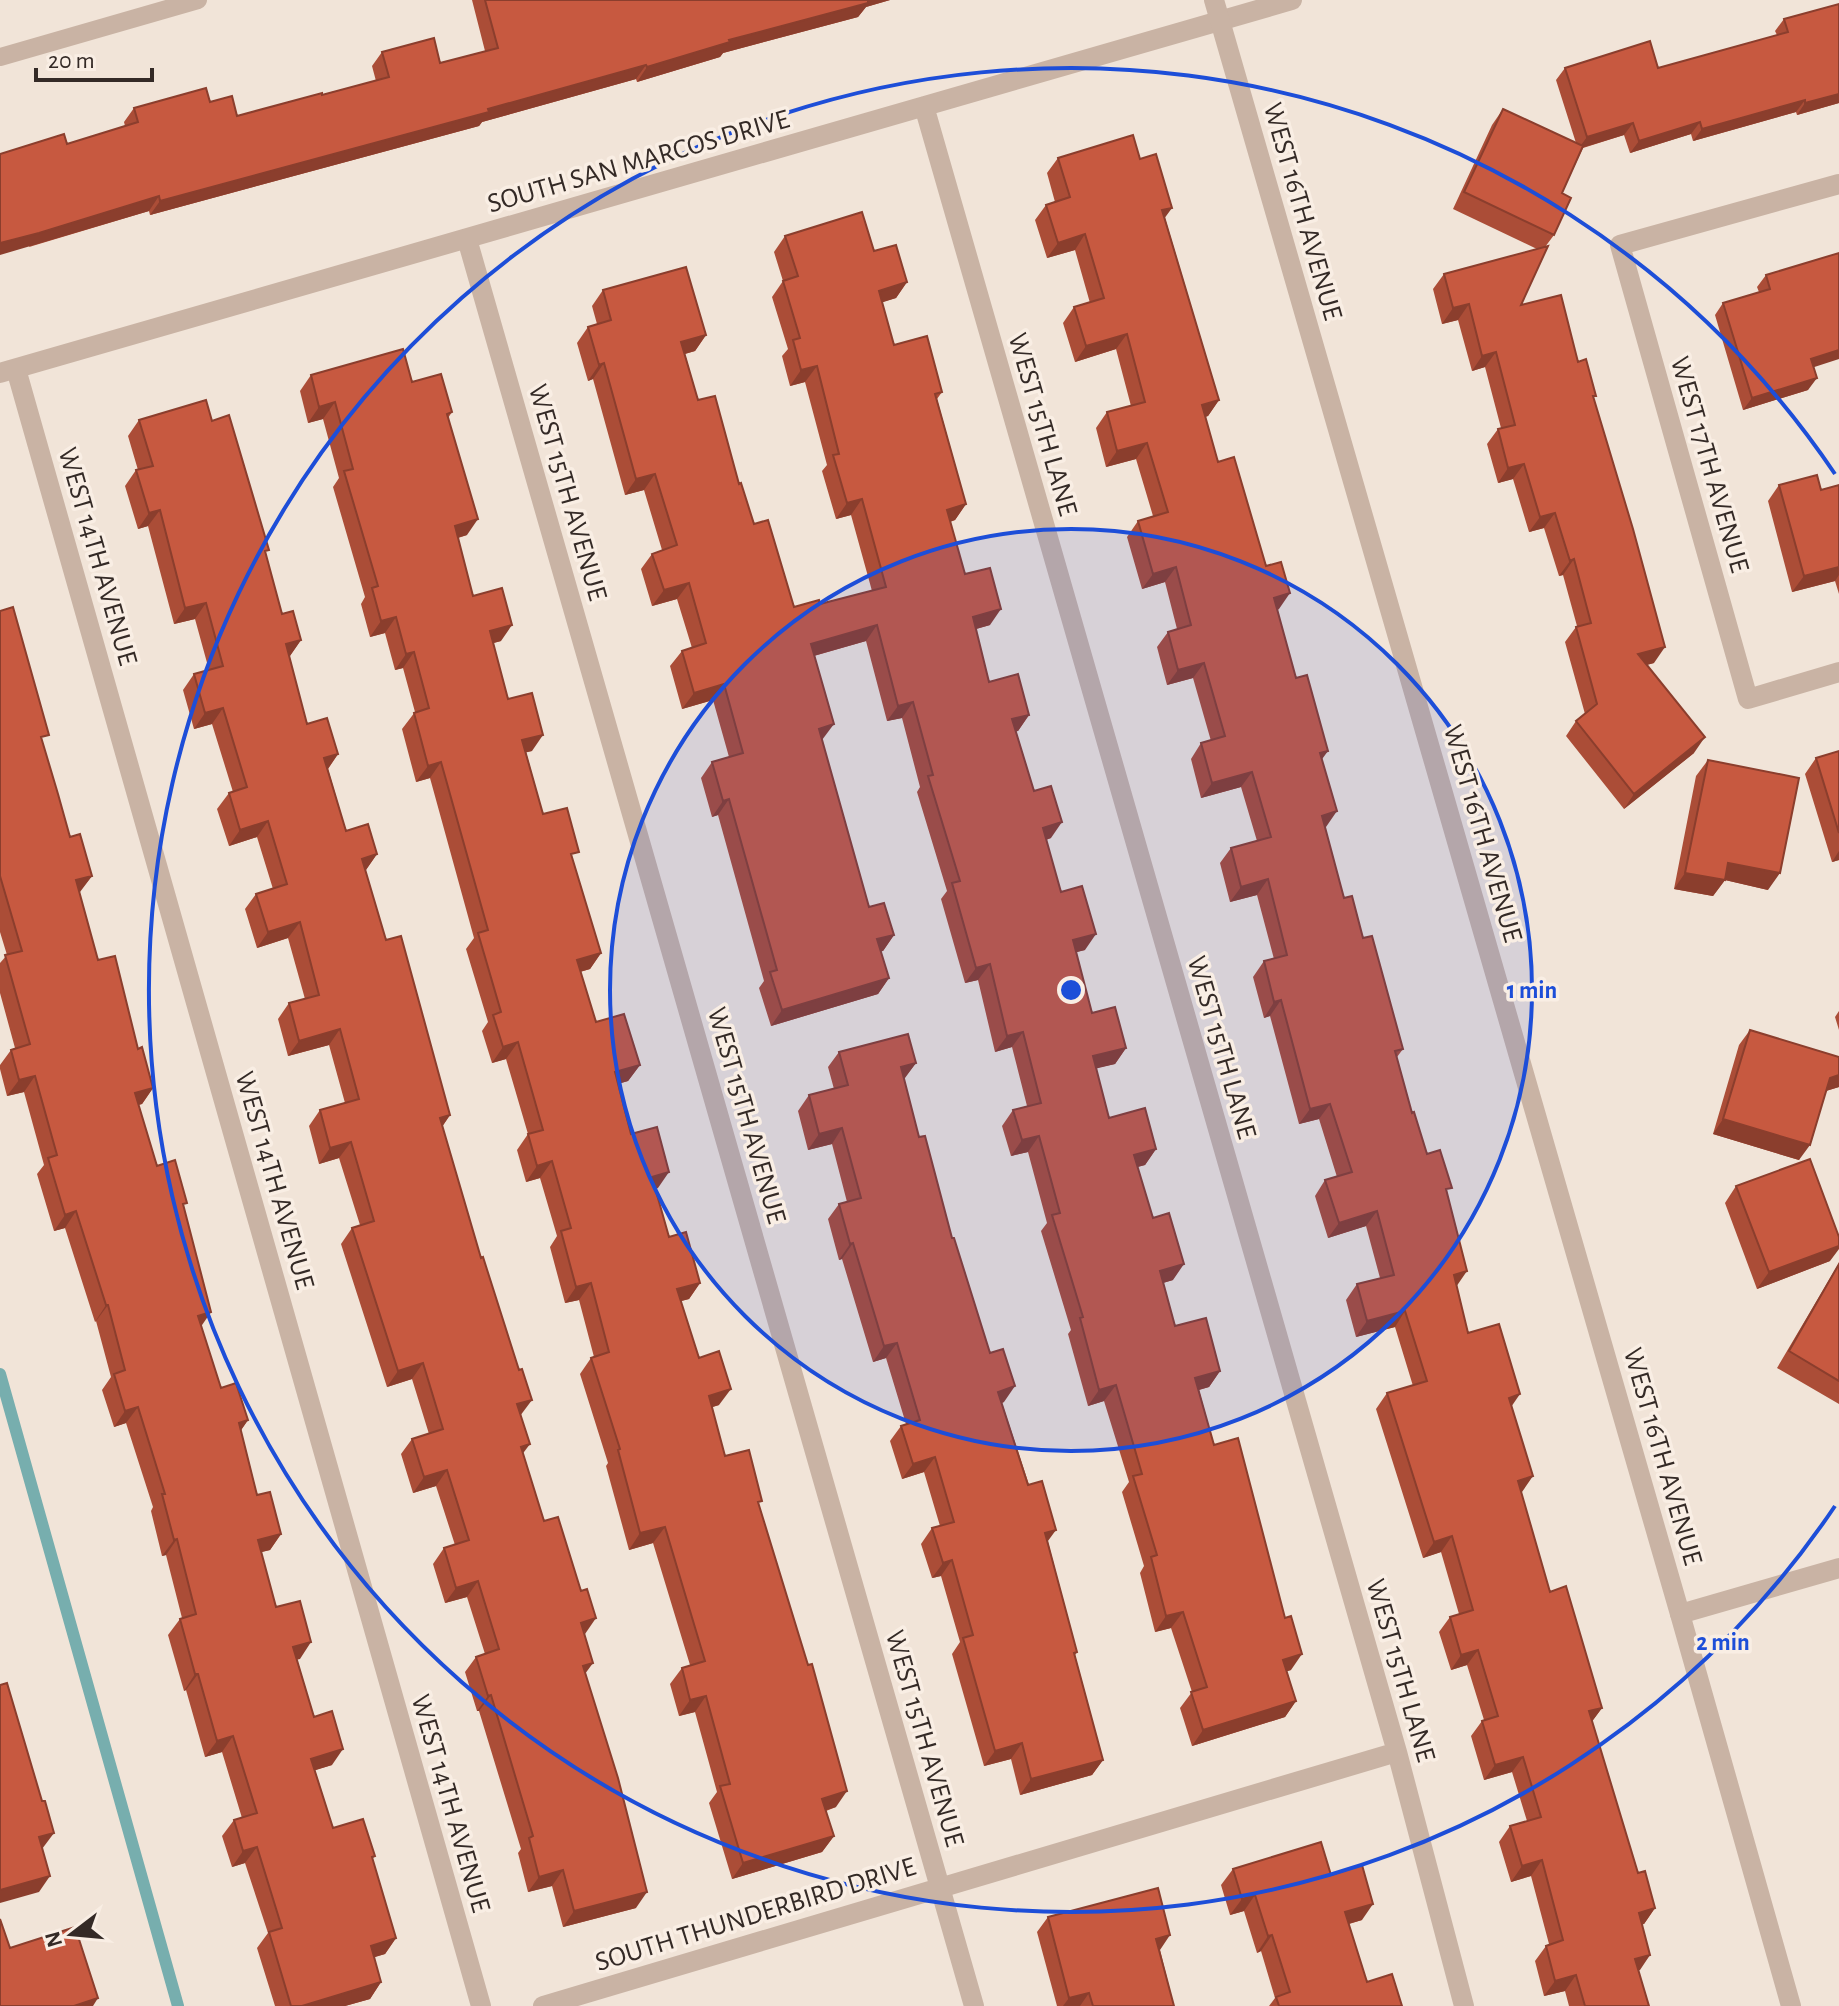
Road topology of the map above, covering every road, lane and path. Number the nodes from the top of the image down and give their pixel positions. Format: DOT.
graph roads {
  1 [pos="198,0"];
  2 [pos="1214,0"];
  3 [pos="1292,0"];
  4 [pos="1220,21"];
  5 [pos="0,57"];
  6 [pos="924,106"];
  7 [pos="1839,184"];
  8 [pos="467,239"];
  9 [pos="8,371"];
  10 [pos="1839,672"];
  11 [pos="1839,1568"];
  12 [pos="1680,1614"];
  13 [pos="1397,1752"];
  14 [pos="940,1887"];
  15 [pos="481,2006"];
  16 [pos="543,2006"];
  17 [pos="974,2006"];
  18 [pos="1464,2006"];
  19 [pos="1791,2006"];
  1 -- 5 [label="lane"];
  2 -- 4 [label="street, WEST 16TH AVENUE"];
  3 -- 4 [label="street, SOUTH SAN MARCOS DRIVE"];
  4 -- 6 [label="street, SOUTH SAN MARCOS DRIVE"];
  4 -- 12 [label="street, WEST 16TH AVENUE"];
  6 -- 8 [label="street, SOUTH SAN MARCOS DRIVE"];
  6 -- 13 [label="street, WEST 15TH LANE"];
  7 -- 10 [label="street, WEST 17TH AVENUE"];
  8 -- 9 [label="street, SOUTH SAN MARCOS DRIVE"];
  8 -- 14 [label="street, WEST 15TH AVENUE"];
  9 -- 15 [label="street, WEST 14TH AVENUE"];
  11 -- 12 [label="street"];
  12 -- 19 [label="street, WEST 16TH AVENUE"];
  13 -- 14 [label="street, SOUTH THUNDERBIRD DRIVE"];
  13 -- 18 [label="street, WEST 15TH LANE"];
  14 -- 16 [label="street, SOUTH THUNDERBIRD DRIVE"];
  14 -- 17 [label="street, WEST 15TH AVENUE"];
}
